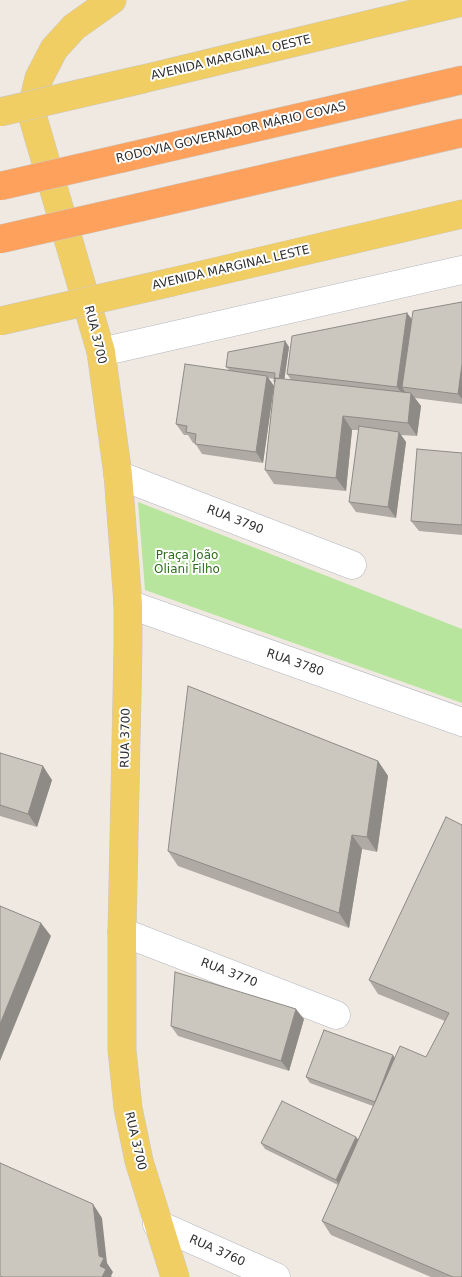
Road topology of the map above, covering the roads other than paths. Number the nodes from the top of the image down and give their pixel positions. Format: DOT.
graph roads {
  1 [pos="112,0"];
  2 [pos="462,2"];
  3 [pos="462,80"];
  4 [pos="0,112"];
  5 [pos="462,133"];
  6 [pos="0,186"];
  7 [pos="462,214"];
  8 [pos="0,239"];
  9 [pos="462,270"];
  10 [pos="0,321"];
  11 [pos="101,352"];
  12 [pos="118,475"];
  13 [pos="352,565"];
  14 [pos="128,604"];
  15 [pos="462,722"];
  16 [pos="122,932"];
  17 [pos="336,1015"];
  18 [pos="157,1224"];
  19 [pos="175,1277"];
  20 [pos="276,1277"];
  1 -- 11 [label="main road, RUA 3700"];
  2 -- 4 [label="main road, AVENIDA MARGINAL OESTE, bridge"];
  3 -- 6 [label="highway, RODOVIA GOVERNADOR MÁRIO COVAS, bridge"];
  5 -- 8 [label="highway, bridge"];
  7 -- 10 [label="main road, AVENIDA MARGINAL LESTE, bridge"];
  9 -- 11 [label="street"];
  11 -- 12 [label="main road, RUA 3700"];
  12 -- 13 [label="street, RUA 3790"];
  12 -- 14 [label="main road, RUA 3700"];
  14 -- 15 [label="street, RUA 3780"];
  14 -- 16 [label="main road, RUA 3700"];
  16 -- 17 [label="street, RUA 3770"];
  16 -- 18 [label="main road, RUA 3700"];
  18 -- 19 [label="main road, RUA 3700"];
  18 -- 20 [label="street, RUA 3760"];
}
